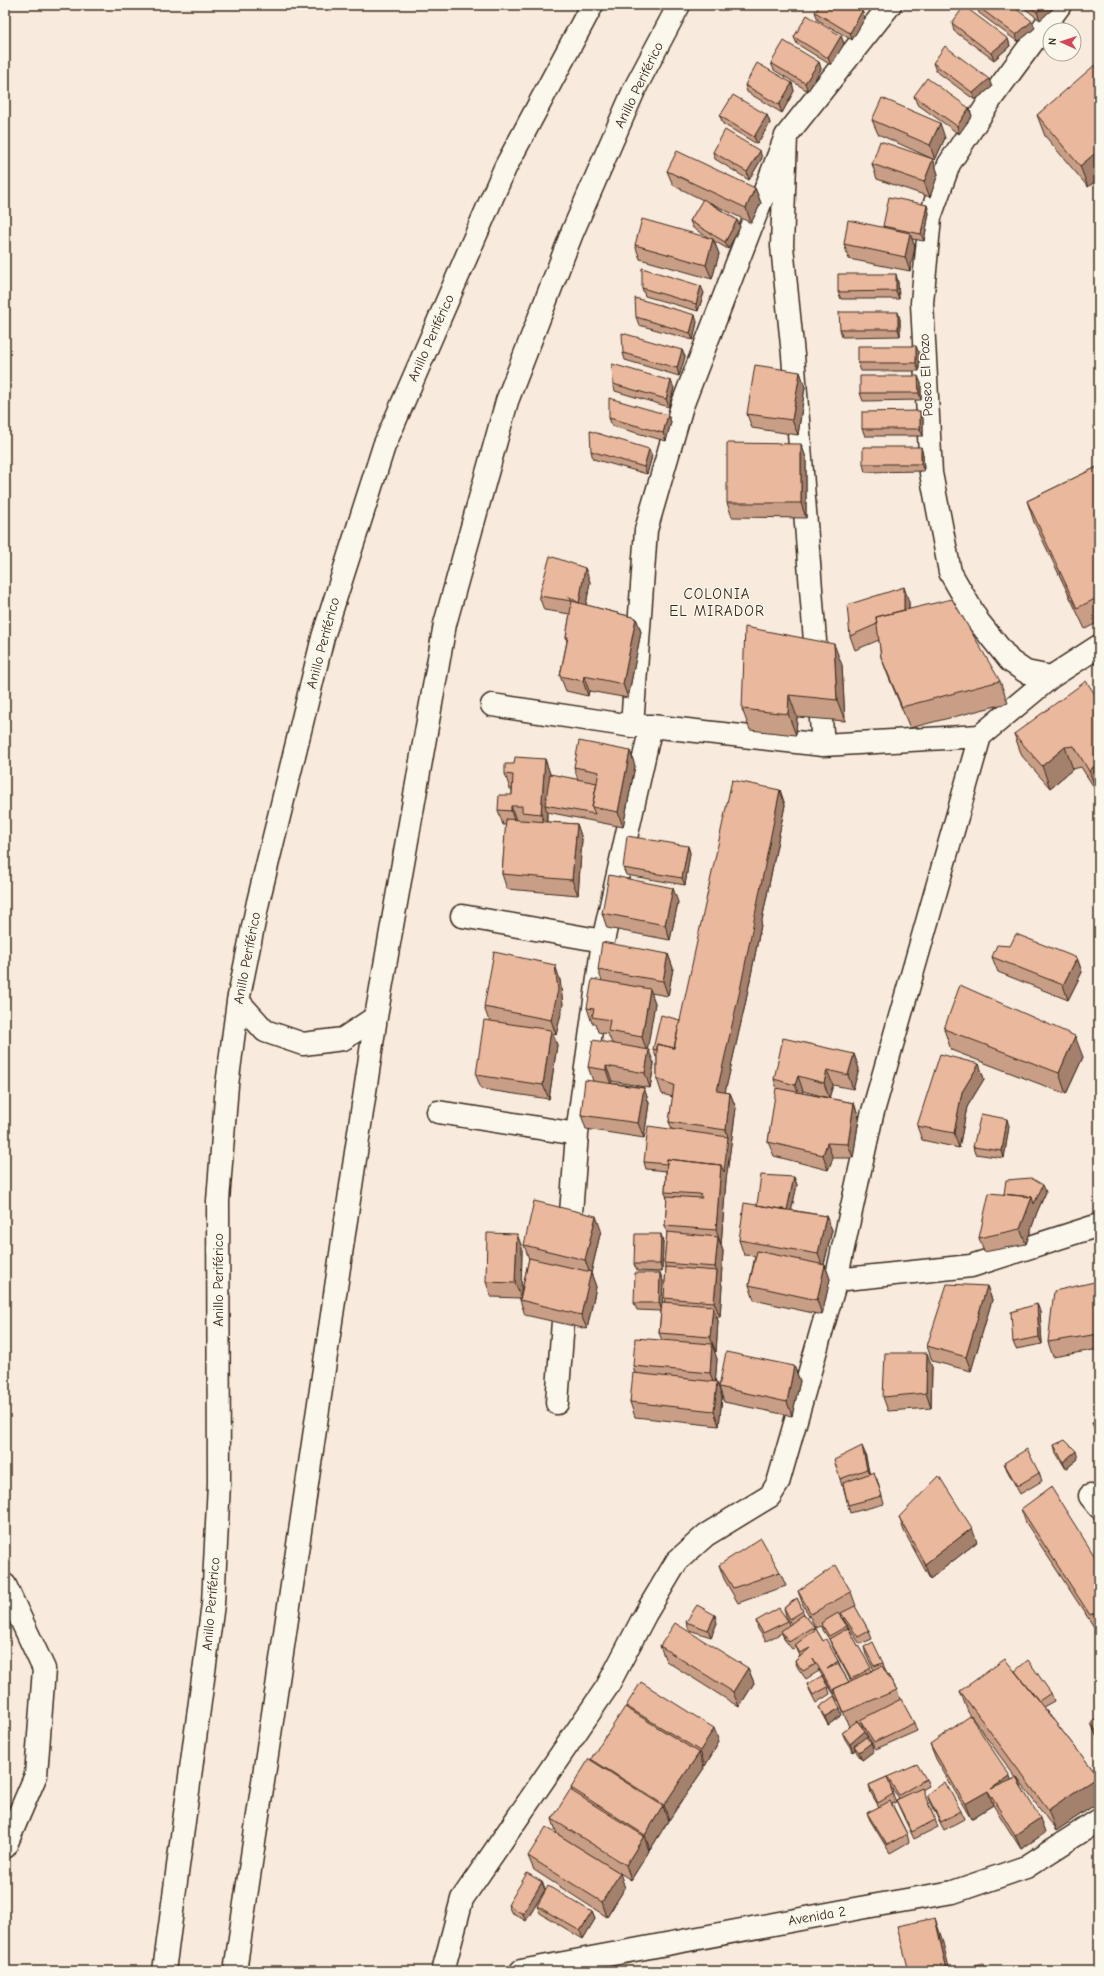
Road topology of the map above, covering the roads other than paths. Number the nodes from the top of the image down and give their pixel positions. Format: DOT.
graph roads {
  1 [pos="592,5"];
  2 [pos="679,5"];
  3 [pos="890,5"];
  4 [pos="1060,5"];
  5 [pos="786,136"];
  6 [pos="1099,646"];
  7 [pos="1051,677"];
  8 [pos="492,706"];
  9 [pos="641,726"];
  10 [pos="980,736"];
  11 [pos="823,745"];
  12 [pos="462,916"];
  13 [pos="603,941"];
  14 [pos="238,1001"];
  15 [pos="376,1016"];
  16 [pos="438,1112"];
  17 [pos="577,1134"];
  18 [pos="1099,1225"];
  19 [pos="836,1280"];
  20 [pos="557,1402"];
  21 [pos="5,1585"];
  22 [pos="1099,1820"];
  23 [pos="5,1847"];
  24 [pos="164,1971"];
  25 [pos="235,1971"];
  26 [pos="443,1971"];
  27 [pos="521,1971"];
  1 -- 14 [label="main road, Anillo Periférico"];
  2 -- 15 [label="main road, Anillo Periférico"];
  3 -- 5 [label="main road"];
  4 -- 7 [label="main road, Paseo El Pozo"];
  5 -- 9 [label="main road"];
  5 -- 11 [label="main road"];
  6 -- 7 [label="main road"];
  7 -- 10 [label="main road"];
  8 -- 9 [label="main road"];
  9 -- 11 [label="main road"];
  9 -- 13 [label="main road"];
  10 -- 11 [label="main road"];
  10 -- 19 [label="main road"];
  12 -- 13 [label="main road"];
  13 -- 17 [label="main road"];
  14 -- 15 [label="main road"];
  14 -- 24 [label="main road, Anillo Periférico"];
  15 -- 25 [label="main road, Anillo Periférico"];
  16 -- 17 [label="main road"];
  17 -- 20 [label="main road"];
  18 -- 19 [label="main road"];
  19 -- 26 [label="main road"];
  21 -- 23 [label="main road"];
  22 -- 27 [label="main road, Avenida 2"];
}
